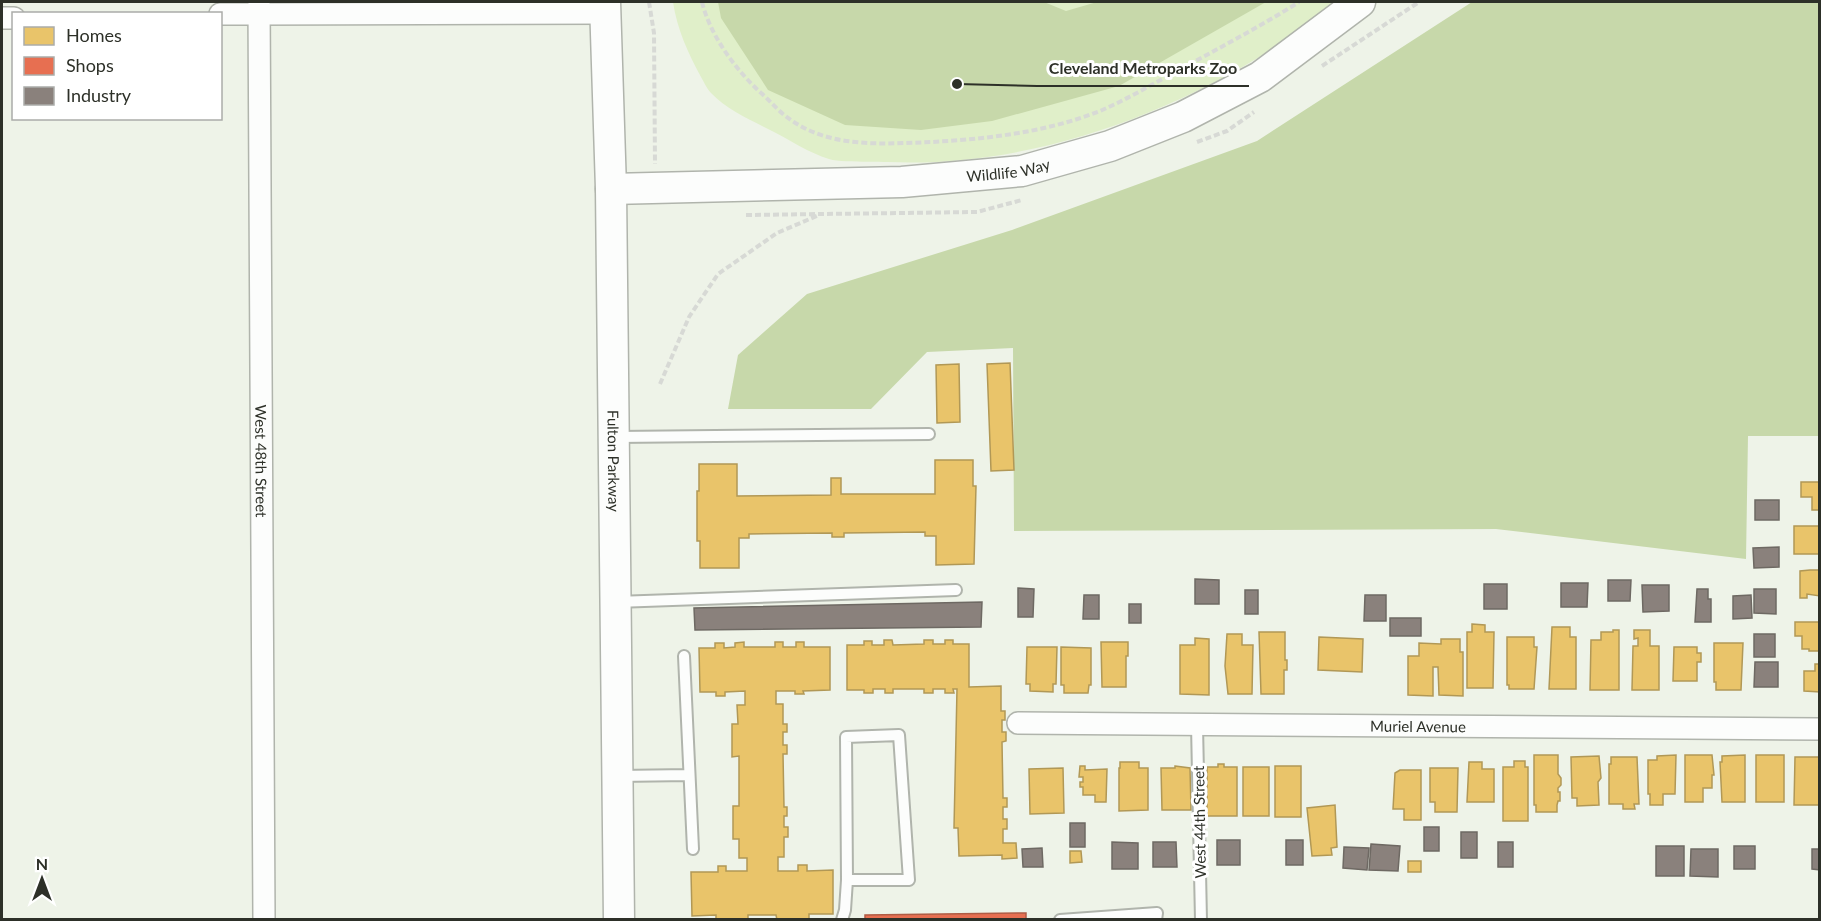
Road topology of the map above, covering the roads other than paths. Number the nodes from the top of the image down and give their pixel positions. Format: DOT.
graph roads {
  1 [pos="1360,2"];
  2 [pos="259,7"];
  3 [pos="605,7"];
  4 [pos="222,14"];
  5 [pos="611,189"];
  6 [pos="929,434"];
  7 [pos="614,437"];
  8 [pos="956,590"];
  9 [pos="616,602"];
  10 [pos="684,656"];
  11 [pos="1018,723"];
  12 [pos="1197,724"];
  13 [pos="1820,729"];
  14 [pos="689,775"];
  15 [pos="618,776"];
  16 [pos="693,849"];
  17 [pos="847,880"];
  18 [pos="1156,916"];
  19 [pos="1100,918"];
  20 [pos="264,920"];
  21 [pos="619,920"];
  22 [pos="842,920"];
  23 [pos="1060,920"];
  24 [pos="1201,920"];
  1 -- 5 [label="street, Wildlife Way"];
  2 -- 3 [label="street"];
  2 -- 4 [label="street"];
  2 -- 20 [label="street, West 48th Street"];
  3 -- 5 [label="street, Fulton Parkway"];
  5 -- 7 [label="street, Fulton Parkway"];
  6 -- 7 [label="lane"];
  7 -- 9 [label="street, Fulton Parkway"];
  8 -- 9 [label="lane"];
  9 -- 15 [label="street, Fulton Parkway"];
  10 -- 14 [label="lane"];
  11 -- 12 [label="street, Muriel Avenue"];
  12 -- 13 [label="street, Muriel Avenue"];
  12 -- 24 [label="lane, West 44th Street"];
  14 -- 15 [label="lane"];
  14 -- 16 [label="lane"];
  15 -- 21 [label="street, Fulton Parkway"];
  17 -- 17 [label="lane"];
  17 -- 22 [label="lane"];
  18 -- 19 [label="lane"];
  19 -- 23 [label="lane"];
}
